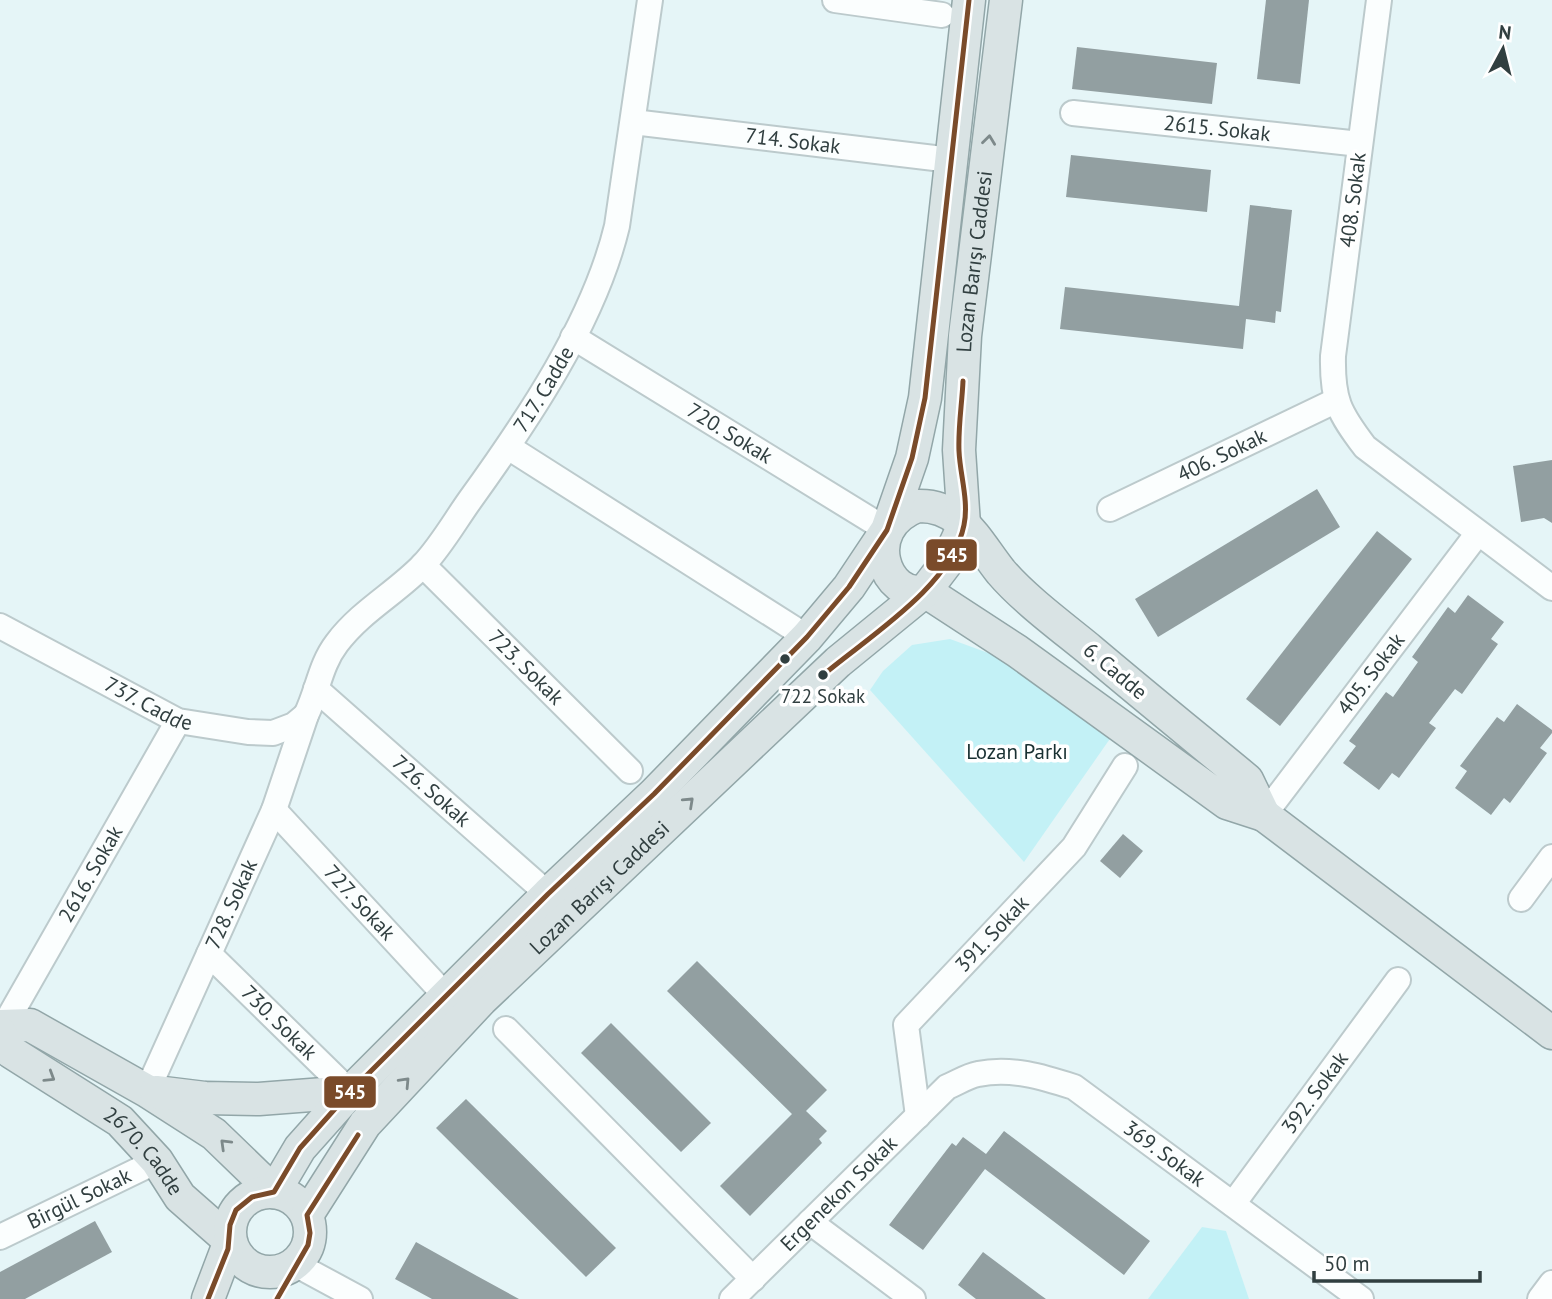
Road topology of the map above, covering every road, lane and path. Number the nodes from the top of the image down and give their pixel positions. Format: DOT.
graph roads {
  1 [pos="650,0"];
  2 [pos="835,0"];
  3 [pos="1006,0"];
  4 [pos="1379,0"];
  5 [pos="955,7"];
  6 [pos="1073,113"];
  7 [pos="633,122"];
  8 [pos="1360,144"];
  9 [pos="951,160"];
  10 [pos="573,337"];
  11 [pos="1335,401"];
  12 [pos="508,447"];
  13 [pos="1110,509"];
  14 [pos="964,525"];
  15 [pos="887,530"];
  16 [pos="1478,533"];
  17 [pos="423,565"];
  18 [pos="1552,588"];
  19 [pos="925,591"];
  20 [pos="0,626"];
  21 [pos="807,637"];
  22 [pos="316,689"];
  23 [pos="306,715"];
  24 [pos="178,721"];
  25 [pos="1125,766"];
  26 [pos="630,771"];
  27 [pos="274,810"];
  28 [pos="1264,815"];
  29 [pos="1552,857"];
  30 [pos="548,894"];
  31 [pos="1521,899"];
  32 [pos="209,954"];
  33 [pos="1398,980"];
  34 [pos="446,996"];
  35 [pos="1,1028"];
  36 [pos="506,1029"];
  37 [pos="1552,1033"];
  38 [pos="947,1087"];
  39 [pos="147,1091"];
  40 [pos="350,1092"];
  41 [pos="918,1116"];
  42 [pos="157,1161"];
  43 [pos="274,1192"];
  44 [pos="1233,1204"];
  45 [pos="307,1215"];
  46 [pos="810,1222"];
  47 [pos="0,1237"];
  48 [pos="230,1241"];
  49 [pos="295,1264"];
  50 [pos="753,1279"];
  51 [pos="1552,1283"];
  52 [pos="208,1299"];
  53 [pos="277,1299"];
  54 [pos="360,1299"];
  55 [pos="732,1299"];
  56 [pos="913,1299"];
  57 [pos="1360,1299"];
  58 [pos="1540,1299"];
  1 -- 7 [label="street, 717. Cadde"];
  2 -- 5 [label="street"];
  14 -- 3 [label="main road, Lozan Barışı Caddesi, one-way"];
  4 -- 8 [label="street, 408. Sokak"];
  5 -- 9 [label="main road, Lozan Barışı Caddesi"];
  6 -- 8 [label="street, 2615. Sokak"];
  7 -- 9 [label="street, 714. Sokak"];
  7 -- 10 [label="street, 717. Cadde"];
  8 -- 11 [label="street, 408. Sokak"];
  9 -- 15 [label="main road, Lozan Barışı Caddesi"];
  10 -- 12 [label="street, 717. Cadde"];
  10 -- 15 [label="street, 720. Sokak"];
  11 -- 13 [label="street, 406. Sokak"];
  11 -- 16 [label="street"];
  12 -- 17 [label="street, 717. Cadde"];
  12 -- 21 [label="street"];
  14 -- 15 [label="main road, Lozan Barışı Caddesi"];
  14 -- 19 [label="main road, Lozan Barışı Caddesi"];
  14 -- 28 [label="main road, 6. Cadde"];
  15 -- 19 [label="main road, Lozan Barışı Caddesi"];
  15 -- 21 [label="main road, Lozan Barışı Caddesi"];
  16 -- 18 [label="street"];
  16 -- 28 [label="street, 405. Sokak"];
  17 -- 22 [label="street, 717. Cadde"];
  17 -- 26 [label="street, 723. Sokak"];
  19 -- 28 [label="main road, 6. Cadde"];
  45 -- 19 [label="main road, Lozan Barışı Caddesi, one-way"];
  20 -- 24 [label="street, 737. Cadde"];
  21 -- 30 [label="main road, Lozan Barışı Caddesi"];
  22 -- 23 [label="street, 717. Cadde"];
  22 -- 30 [label="street, 726. Sokak"];
  23 -- 24 [label="street, 737. Cadde"];
  23 -- 27 [label="street, 728. Sokak"];
  24 -- 35 [label="street, 2616. Sokak"];
  25 -- 41 [label="street, 391. Sokak"];
  27 -- 32 [label="street, 728. Sokak"];
  27 -- 34 [label="street, 727. Sokak"];
  28 -- 37 [label="main road, 6. Cadde"];
  29 -- 31 [label="street"];
  30 -- 34 [label="main road, Lozan Barışı Caddesi"];
  32 -- 39 [label="street, 728. Sokak"];
  32 -- 40 [label="street, 730. Sokak"];
  33 -- 44 [label="street, 392. Sokak"];
  34 -- 40 [label="main road, Lozan Barışı Caddesi"];
  35 -- 39 [label="main road, 2670. Cadde"];
  35 -- 42 [label="main road, 2670. Cadde, one-way"];
  36 -- 50 [label="street"];
  38 -- 41 [label="street, Ergenekon Sokak"];
  38 -- 44 [label="street, 369. Sokak"];
  39 -- 40 [label="main road"];
  43 -- 39 [label="main road, 2670. Cadde, one-way"];
  40 -- 43 [label="main road, Lozan Barışı Caddesi"];
  41 -- 46 [label="street, Ergenekon Sokak"];
  42 -- 47 [label="street, Birgül Sokak"];
  42 -- 48 [label="main road, 2670. Cadde"];
  43 -- 45 [label="main road"];
  43 -- 48 [label="main road"];
  44 -- 57 [label="street, 369. Sokak"];
  45 -- 49 [label="main road"];
  46 -- 50 [label="street, Ergenekon Sokak"];
  46 -- 56 [label="street"];
  48 -- 49 [label="main road"];
  48 -- 52 [label="main road"];
  49 -- 53 [label="main road"];
  49 -- 54 [label="street"];
  50 -- 55 [label="street, Ergenekon Sokak"];
  51 -- 58 [label="street"];
}
